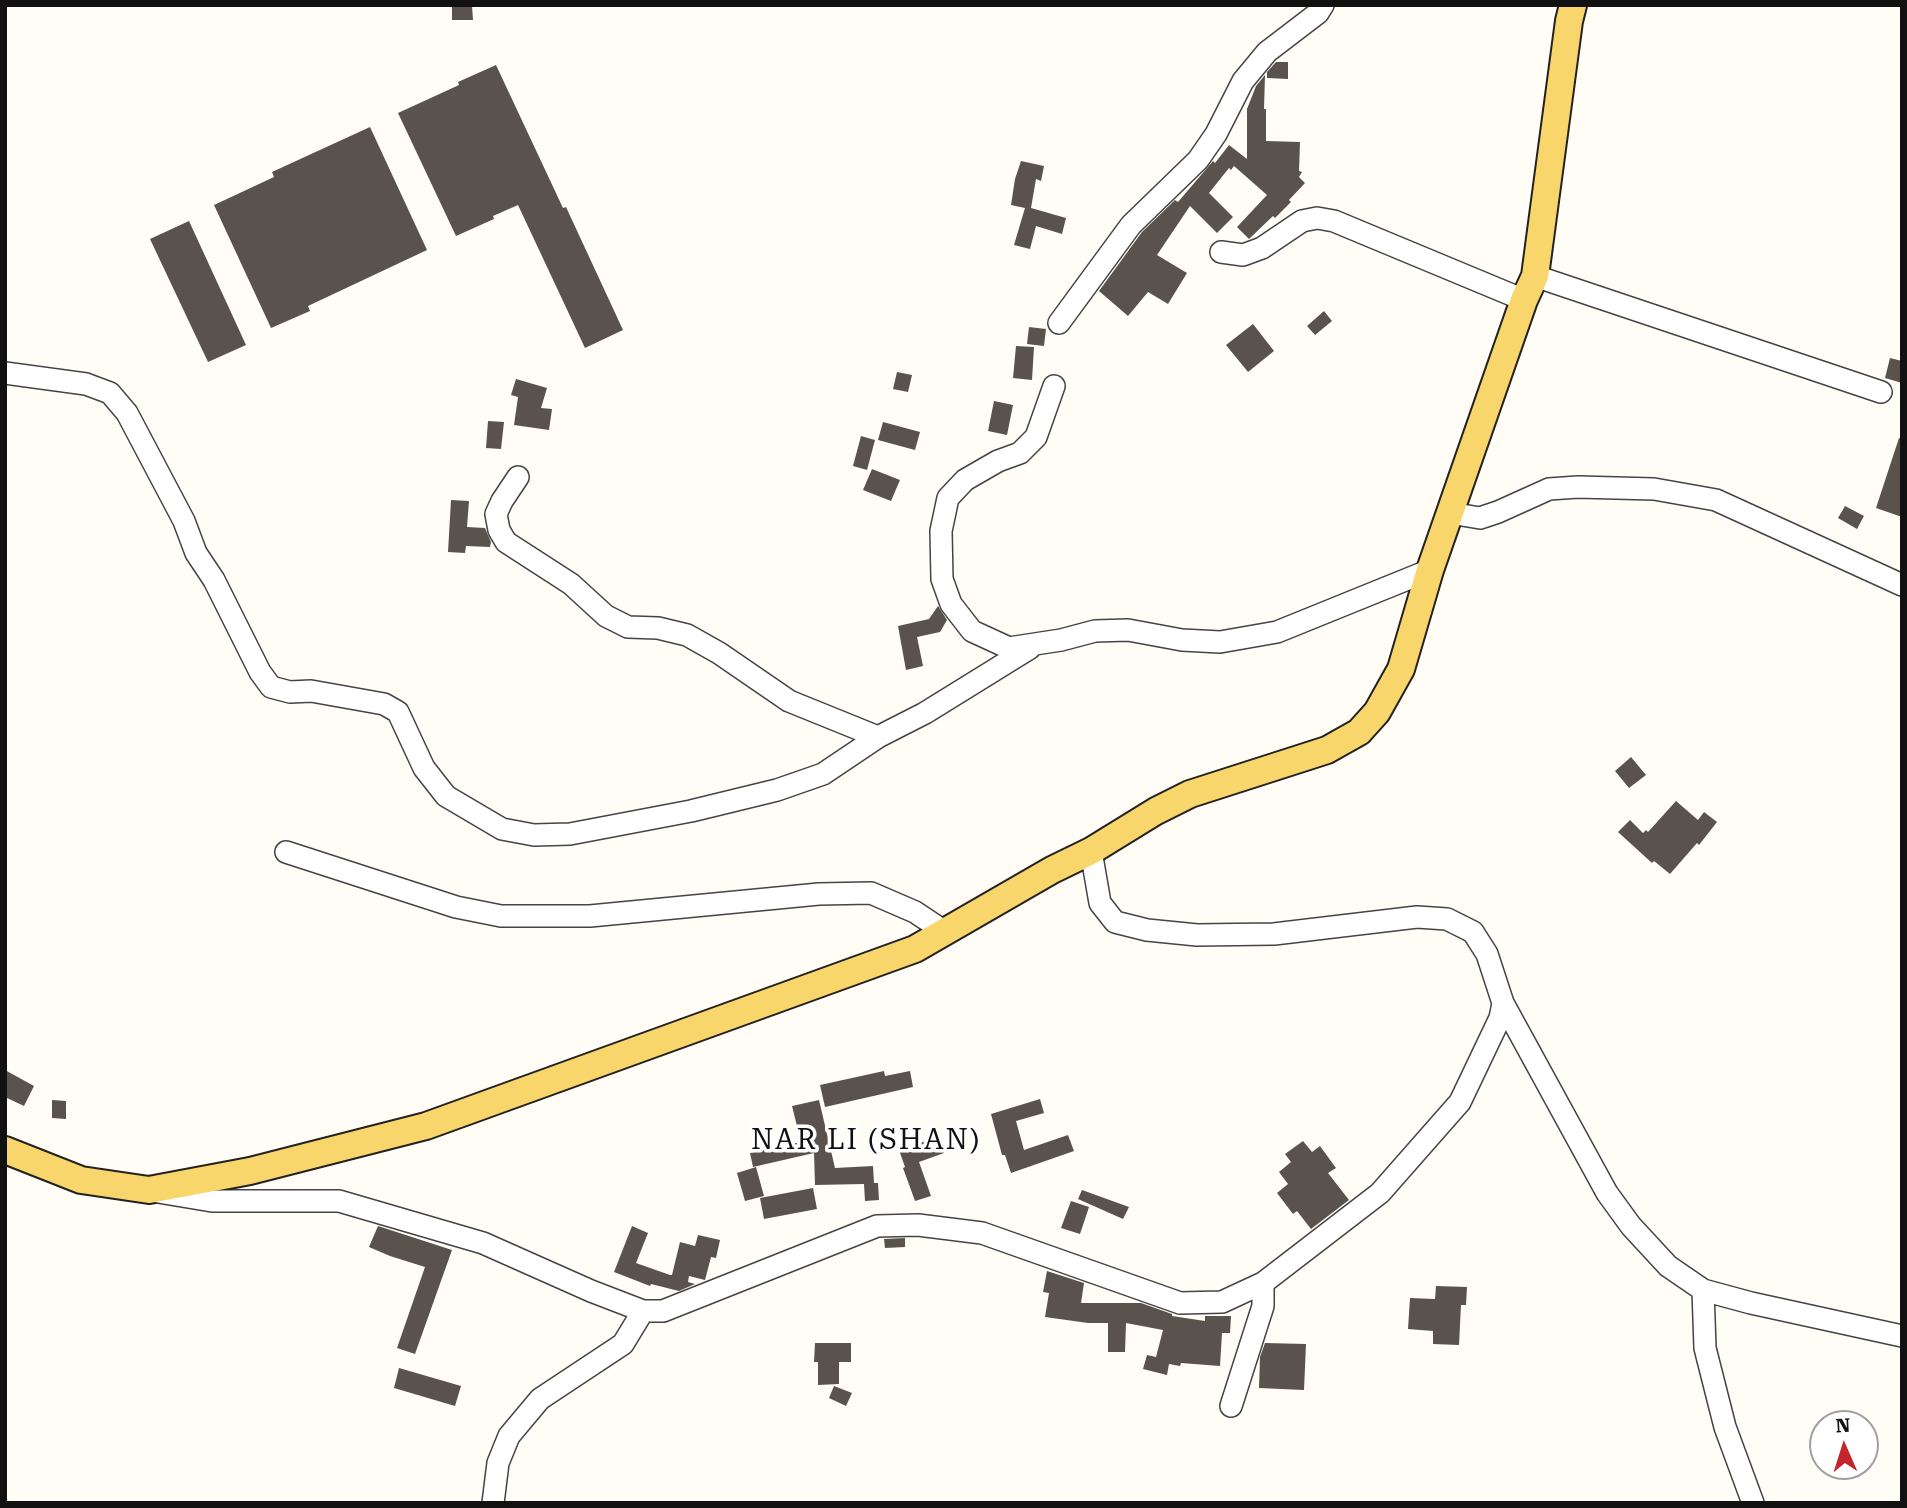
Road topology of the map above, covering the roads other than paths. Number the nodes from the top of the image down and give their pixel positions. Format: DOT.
graph roads {
  1 [pos="1323,5"];
  2 [pos="1573,5"];
  3 [pos="1221,252"];
  4 [pos="1535,276"];
  5 [pos="1524,300"];
  6 [pos="1059,323"];
  7 [pos="5,373"];
  8 [pos="1054,386"];
  9 [pos="1881,392"];
  10 [pos="518,477"];
  11 [pos="1450,513"];
  12 [pos="1430,570"];
  13 [pos="1902,585"];
  14 [pos="1035,645"];
  15 [pos="878,737"];
  16 [pos="1091,851"];
  17 [pos="286,852"];
  18 [pos="945,932"];
  19 [pos="1503,1003"];
  20 [pos="5,1150"];
  21 [pos="149,1190"];
  22 [pos="1263,1283"];
  23 [pos="1703,1290"];
  24 [pos="643,1311"];
  25 [pos="1902,1336"];
  26 [pos="1231,1406"];
  27 [pos="493,1503"];
  28 [pos="1753,1503"];
  1 -- 6 [label="street"];
  2 -- 4 [label="main road"];
  3 -- 5 [label="street"];
  4 -- 5 [label="main road"];
  4 -- 9 [label="street"];
  5 -- 11 [label="main road"];
  7 -- 15 [label="street"];
  8 -- 14 [label="street"];
  10 -- 15 [label="street"];
  11 -- 12 [label="main road"];
  11 -- 13 [label="street"];
  12 -- 14 [label="street"];
  12 -- 16 [label="main road"];
  14 -- 15 [label="street"];
  16 -- 18 [label="main road"];
  16 -- 19 [label="street"];
  17 -- 18 [label="street"];
  18 -- 21 [label="main road"];
  19 -- 22 [label="street"];
  19 -- 23 [label="street"];
  20 -- 21 [label="main road"];
  21 -- 24 [label="street"];
  22 -- 24 [label="street"];
  22 -- 26 [label="street"];
  23 -- 25 [label="street"];
  23 -- 28 [label="street"];
  24 -- 27 [label="street"];
}
